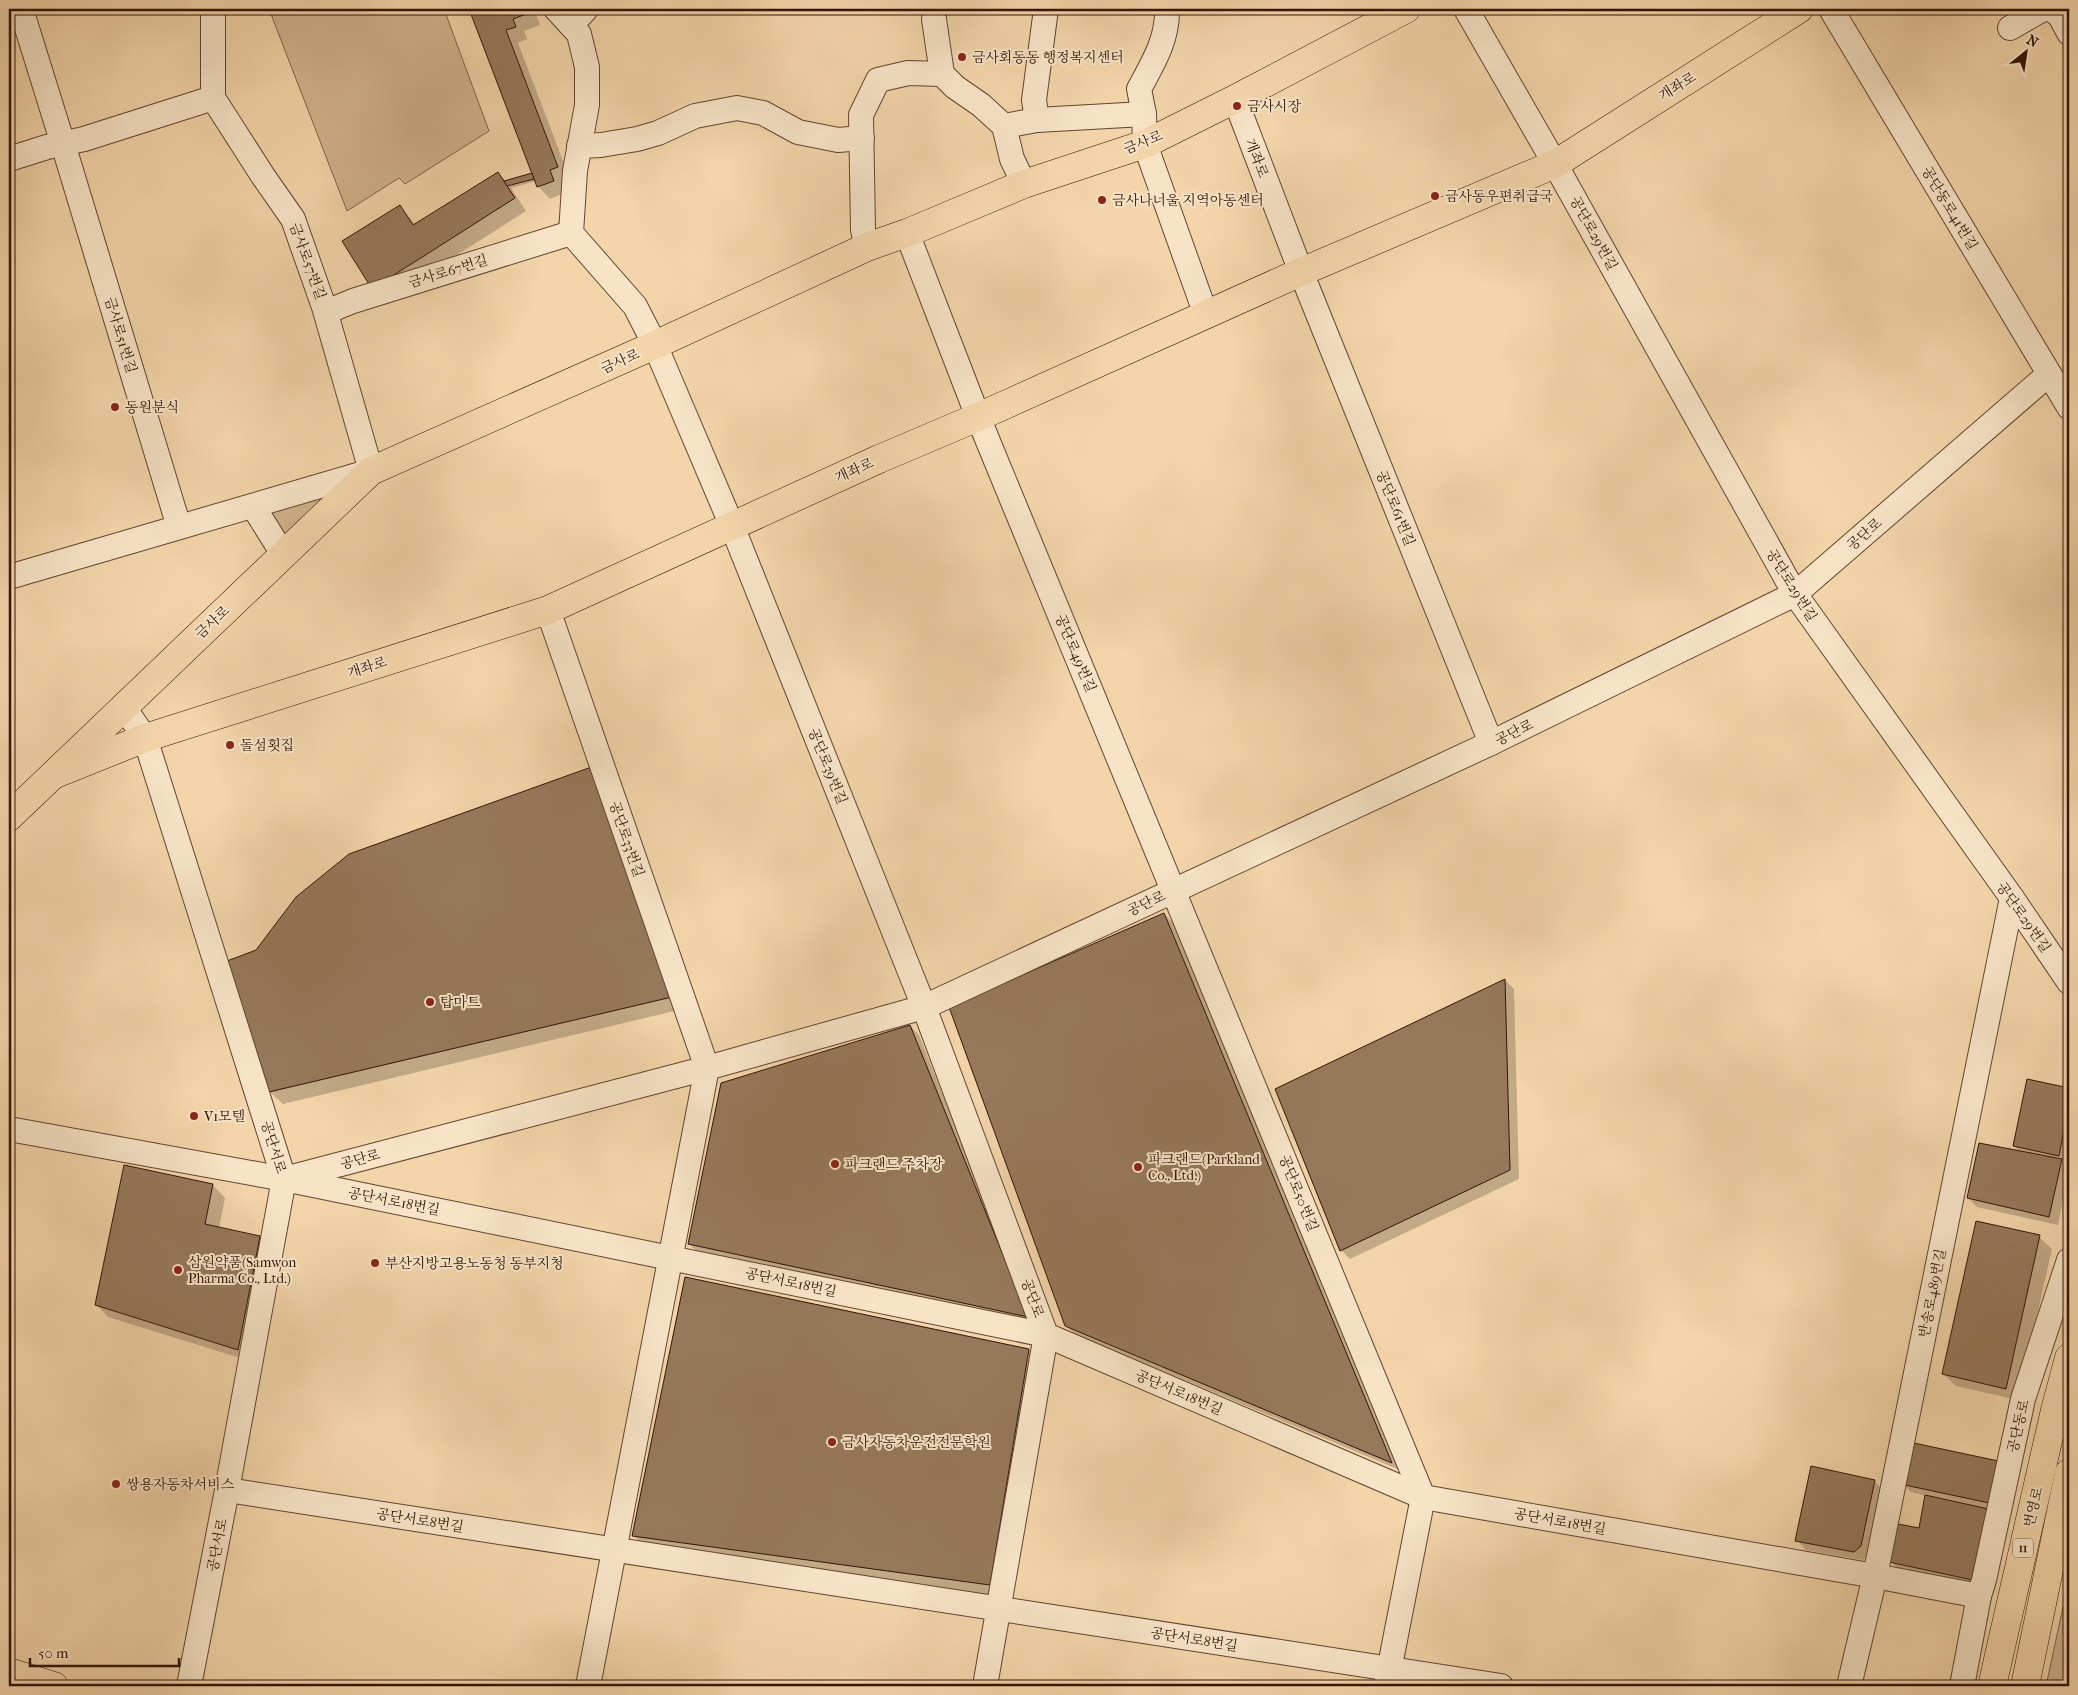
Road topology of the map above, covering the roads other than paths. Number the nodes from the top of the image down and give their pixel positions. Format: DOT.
graph roads {
  1 [pos="20,9"];
  2 [pos="214,9"];
  3 [pos="1046,9"];
  4 [pos="1167,9"];
  5 [pos="1406,9"];
  6 [pos="1466,9"];
  7 [pos="1799,9"];
  8 [pos="1831,9"];
  9 [pos="2050,9"];
  10 [pos="930,12"];
  11 [pos="571,14"];
  12 [pos="2010,28"];
  13 [pos="2069,33"];
  14 [pos="942,74"];
  15 [pos="213,98"];
  16 [pos="1235,99"];
  17 [pos="1144,114"];
  18 [pos="1037,120"];
  19 [pos="1004,126"];
  20 [pos="862,138"];
  21 [pos="63,144"];
  22 [pos="1145,144"];
  23 [pos="579,146"];
  24 [pos="9,159"];
  25 [pos="1555,164"];
  26 [pos="1024,184"];
  27 [pos="570,233"];
  28 [pos="908,233"];
  29 [pos="867,247"];
  30 [pos="1301,272"];
  31 [pos="326,312"];
  32 [pos="1206,315"];
  33 [pos="655,345"];
  34 [pos="2049,374"];
  35 [pos="2069,407"];
  36 [pos="978,417"];
  37 [pos="372,471"];
  38 [pos="253,506"];
  39 [pos="179,526"];
  40 [pos="732,526"];
  41 [pos="284,554"];
  42 [pos="9,577"];
  43 [pos="1795,594"];
  44 [pos="548,610"];
  45 [pos="123,706"];
  46 [pos="145,738"];
  47 [pos="1491,744"];
  48 [pos="53,775"];
  49 [pos="9,817"];
  50 [pos="1174,890"];
  51 [pos="2012,898"];
  52 [pos="2069,982"];
  53 [pos="924,1007"];
  54 [pos="707,1068"];
  55 [pos="9,1129"];
  56 [pos="284,1179"];
  57 [pos="670,1257"];
  58 [pos="2069,1260"];
  59 [pos="1046,1335"];
  60 [pos="2069,1358"];
  61 [pos="2069,1473"];
  62 [pos="227,1490"];
  63 [pos="1423,1497"];
  64 [pos="613,1550"];
  65 [pos="1875,1576"];
  66 [pos="1978,1596"];
  67 [pos="998,1609"];
  68 [pos="9,1672"];
  69 [pos="1388,1678"];
  70 [pos="54,1686"];
  71 [pos="189,1686"];
  72 [pos="588,1686"];
  73 [pos="985,1686"];
  74 [pos="1501,1686"];
  75 [pos="1848,1686"];
  76 [pos="1962,1686"];
  77 [pos="1992,1686"];
  78 [pos="2025,1686"];
  1 -- 21 [label="street, 금사로51번길"];
  2 -- 15 [label="street"];
  3 -- 18 [label="street"];
  4 -- 17 [label="street"];
  5 -- 16 [label="main road, 금사로"];
  6 -- 25 [label="street"];
  7 -- 25 [label="main road, 개좌로"];
  8 -- 34 [label="street, 공단동로41번길"];
  9 -- 12 [label="street"];
  9 -- 13 [label="street"];
  10 -- 14 [label="street"];
  11 -- 23 [label="street"];
  14 -- 19 [label="street"];
  14 -- 20 [label="street"];
  15 -- 21 [label="street"];
  15 -- 31 [label="street, 금사로57번길"];
  16 -- 22 [label="main road, 금사로"];
  16 -- 30 [label="street, 개좌로"];
  17 -- 18 [label="street"];
  17 -- 22 [label="street"];
  18 -- 19 [label="street"];
  19 -- 26 [label="street"];
  20 -- 23 [label="street"];
  20 -- 29 [label="street"];
  21 -- 24 [label="street"];
  21 -- 39 [label="street, 금사로51번길"];
  22 -- 26 [label="main road, 금사로"];
  22 -- 32 [label="street"];
  23 -- 27 [label="street"];
  25 -- 30 [label="main road, 개좌로"];
  25 -- 43 [label="street, 공단로29번길"];
  26 -- 28 [label="main road, 금사로"];
  27 -- 31 [label="street, 금사로67번길"];
  27 -- 33 [label="street"];
  28 -- 29 [label="main road, 금사로"];
  28 -- 36 [label="street"];
  29 -- 33 [label="main road, 금사로"];
  30 -- 32 [label="main road, 개좌로"];
  30 -- 47 [label="street, 공단로61번길"];
  31 -- 37 [label="street, 금사로57번길"];
  32 -- 36 [label="main road, 개좌로"];
  33 -- 37 [label="main road, 금사로"];
  33 -- 40 [label="street"];
  34 -- 35 [label="street, 공단동로41번길"];
  34 -- 43 [label="street, 공단로"];
  36 -- 40 [label="main road, 개좌로"];
  36 -- 50 [label="street, 공단로49번길"];
  37 -- 38 [label="street, 금사로"];
  37 -- 41 [label="main road, 금사로"];
  38 -- 39 [label="street, 금사로"];
  38 -- 41 [label="street"];
  39 -- 42 [label="street, 금사로"];
  40 -- 44 [label="main road, 개좌로"];
  40 -- 53 [label="street, 공단로39번길"];
  41 -- 45 [label="main road, 금사로"];
  43 -- 47 [label="street, 공단로"];
  43 -- 51 [label="street, 공단로29번길"];
  44 -- 46 [label="main road, 개좌로"];
  44 -- 54 [label="street, 공단로33번길"];
  45 -- 46 [label="street, 공단서로"];
  45 -- 48 [label="main road, 금사로"];
  46 -- 48 [label="main road, 개좌로"];
  46 -- 56 [label="street, 공단서로"];
  47 -- 50 [label="street, 공단로"];
  48 -- 49 [label="main road, 개좌로"];
  50 -- 53 [label="street, 공단로"];
  50 -- 63 [label="street, 공단로50번길"];
  51 -- 52 [label="street, 공단로29번길"];
  51 -- 65 [label="street, 반송로489번길"];
  53 -- 54 [label="street, 공단로"];
  53 -- 59 [label="street, 공단로"];
  54 -- 56 [label="street, 공단로"];
  54 -- 57 [label="street"];
  55 -- 56 [label="street, 공단로"];
  56 -- 57 [label="street, 공단서로18번길"];
  56 -- 62 [label="street, 공단서로"];
  57 -- 59 [label="street, 공단서로18번길"];
  57 -- 64 [label="street"];
  58 -- 66 [label="street, 공단동로"];
  59 -- 63 [label="street, 공단서로18번길"];
  59 -- 67 [label="street"];
  60 -- 77 [label="main road, 번영로 / 11"];
  61 -- 78 [label="main road, 번영로 / 11"];
  62 -- 64 [label="street, 공단서로8번길"];
  62 -- 71 [label="street, 공단서로"];
  63 -- 65 [label="street, 공단서로18번길"];
  63 -- 69 [label="street"];
  64 -- 67 [label="street, 공단서로8번길"];
  64 -- 72 [label="street"];
  65 -- 66 [label="street, 공단서로18번길"];
  65 -- 75 [label="street, 반송로489번길"];
  66 -- 76 [label="street"];
  67 -- 69 [label="street, 공단서로8번길"];
  67 -- 73 [label="street"];
  68 -- 70 [label="main road"];
  69 -- 74 [label="street, 공단서로8번길"];
}
